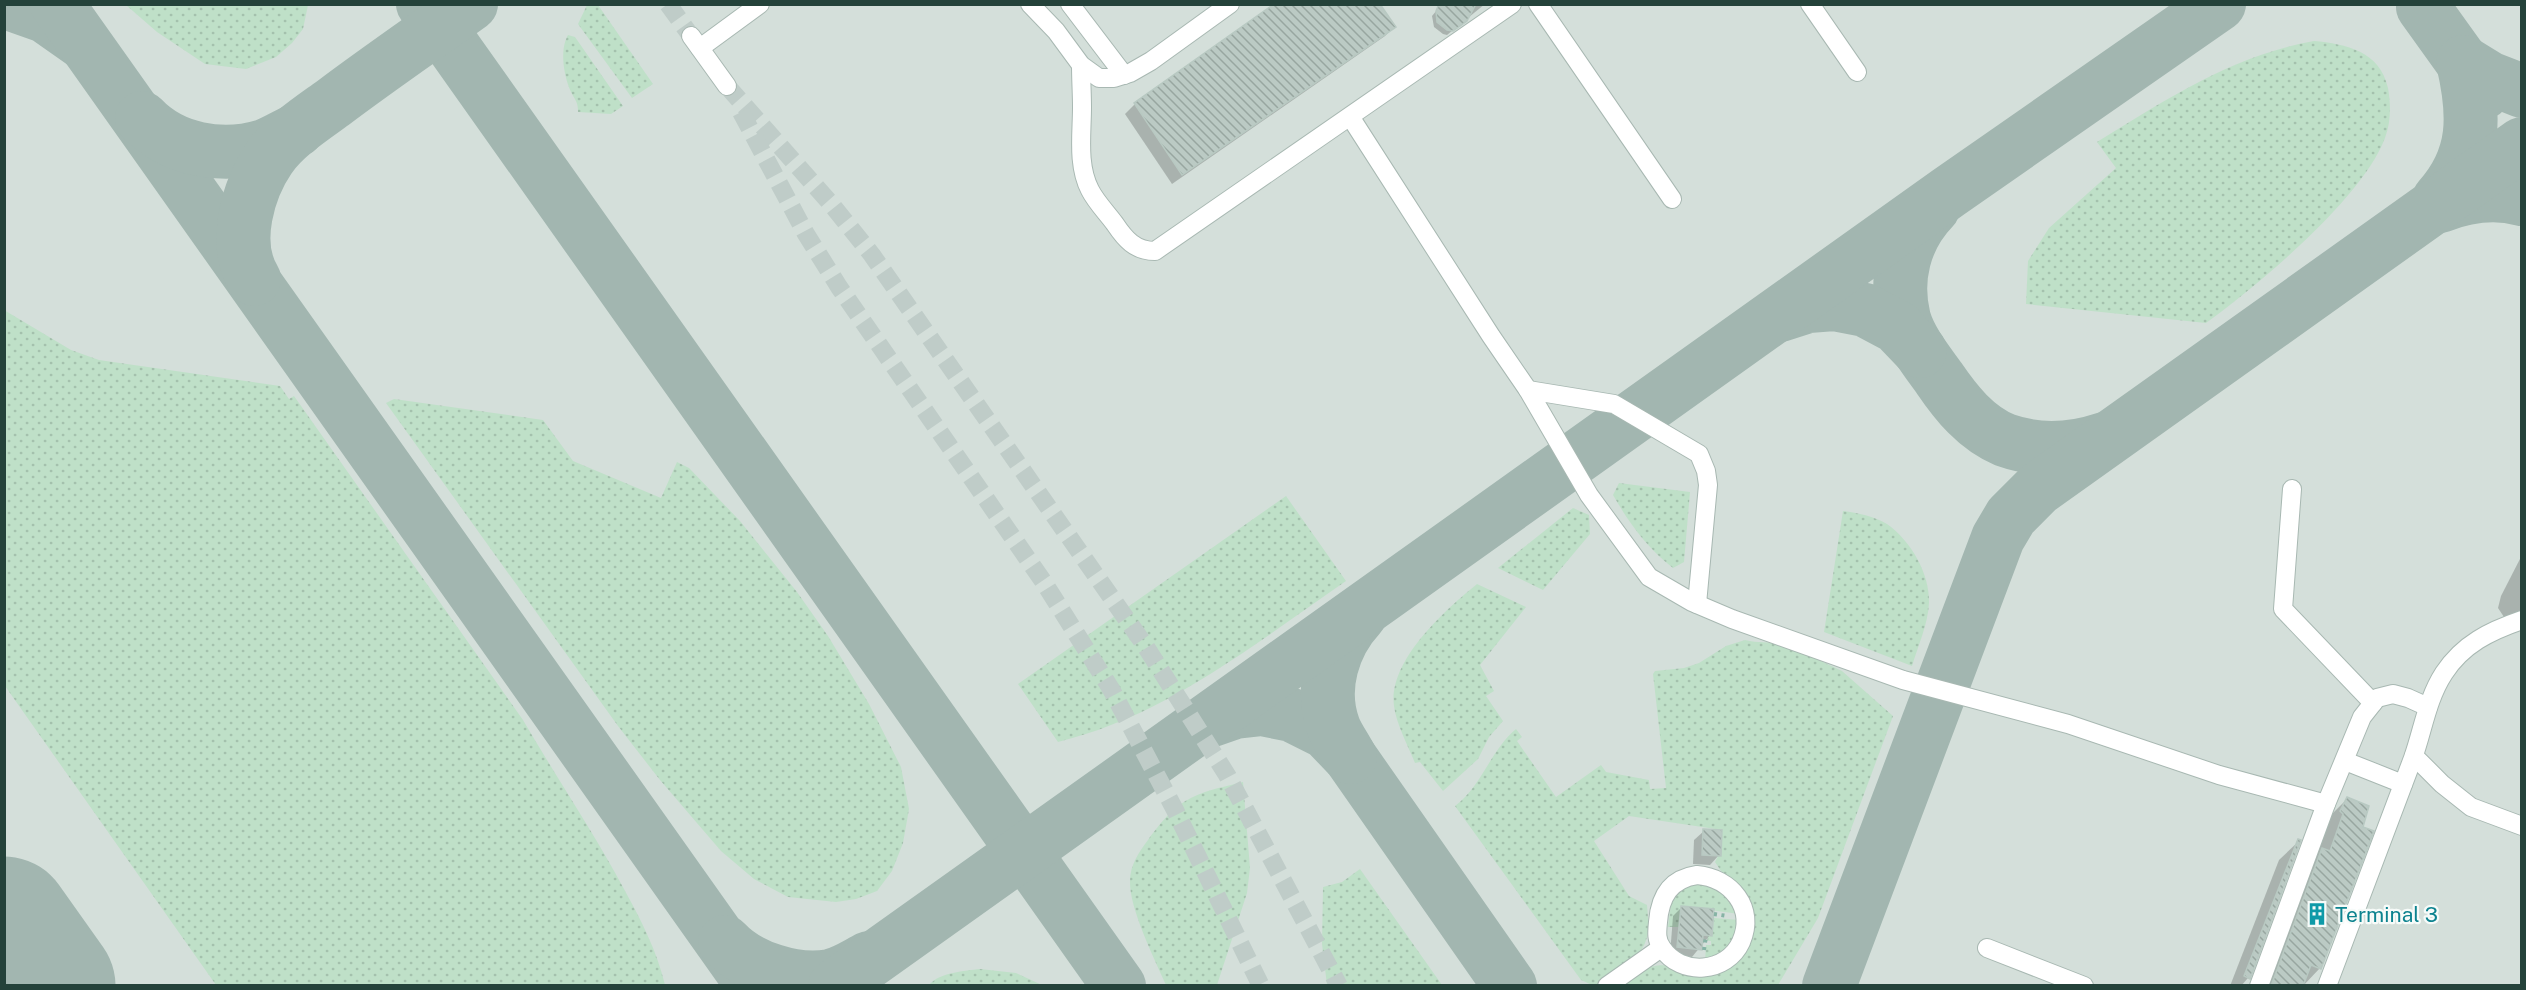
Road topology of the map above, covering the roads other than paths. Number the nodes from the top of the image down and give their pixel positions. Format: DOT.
graph roads {
  1 [pos="760,4"];
  2 [pos="1030,4"];
  3 [pos="1047,4"];
  4 [pos="1070,4"];
  5 [pos="1230,4"];
  6 [pos="1512,4"];
  7 [pos="1538,4"];
  8 [pos="1810,4"];
  9 [pos="1081,66"];
  10 [pos="1857,72"];
  11 [pos="1119,76"];
  12 [pos="727,86"];
  13 [pos="1351,117"];
  14 [pos="1672,200"];
  15 [pos="1528,390"];
  16 [pos="2292,489"];
  17 [pos="1696,604"];
  18 [pos="2522,620"];
  19 [pos="2373,703"];
  20 [pos="2428,707"];
  21 [pos="2414,756"];
  22 [pos="2345,761"];
  23 [pos="2403,784"];
  24 [pos="2326,804"];
  25 [pos="2522,826"];
  26 [pos="1661,948"];
  27 [pos="1987,948"];
  28 [pos="1607,986"];
  29 [pos="2084,986"];
  30 [pos="2259,986"];
  31 [pos="2327,986"];
  1 -- 12 [label="street"];
  2 -- 9 [label="street"];
  3 -- 11 [label="street"];
  4 -- 11 [label="street"];
  5 -- 11 [label="street"];
  6 -- 13 [label="street"];
  7 -- 14 [label="street"];
  8 -- 10 [label="street"];
  9 -- 11 [label="street"];
  9 -- 13 [label="street"];
  13 -- 15 [label="street"];
  15 -- 17 [label="street"];
  15 -- 17 [label="street"];
  16 -- 19 [label="street"];
  17 -- 24 [label="street"];
  18 -- 20 [label="street"];
  19 -- 20 [label="street"];
  19 -- 22 [label="street"];
  20 -- 21 [label="street"];
  21 -- 23 [label="street"];
  21 -- 25 [label="street"];
  22 -- 23 [label="street"];
  22 -- 24 [label="street"];
  23 -- 31 [label="street"];
  24 -- 30 [label="street"];
  26 -- 26 [label="street"];
  26 -- 28 [label="street"];
  27 -- 29 [label="street"];
}
